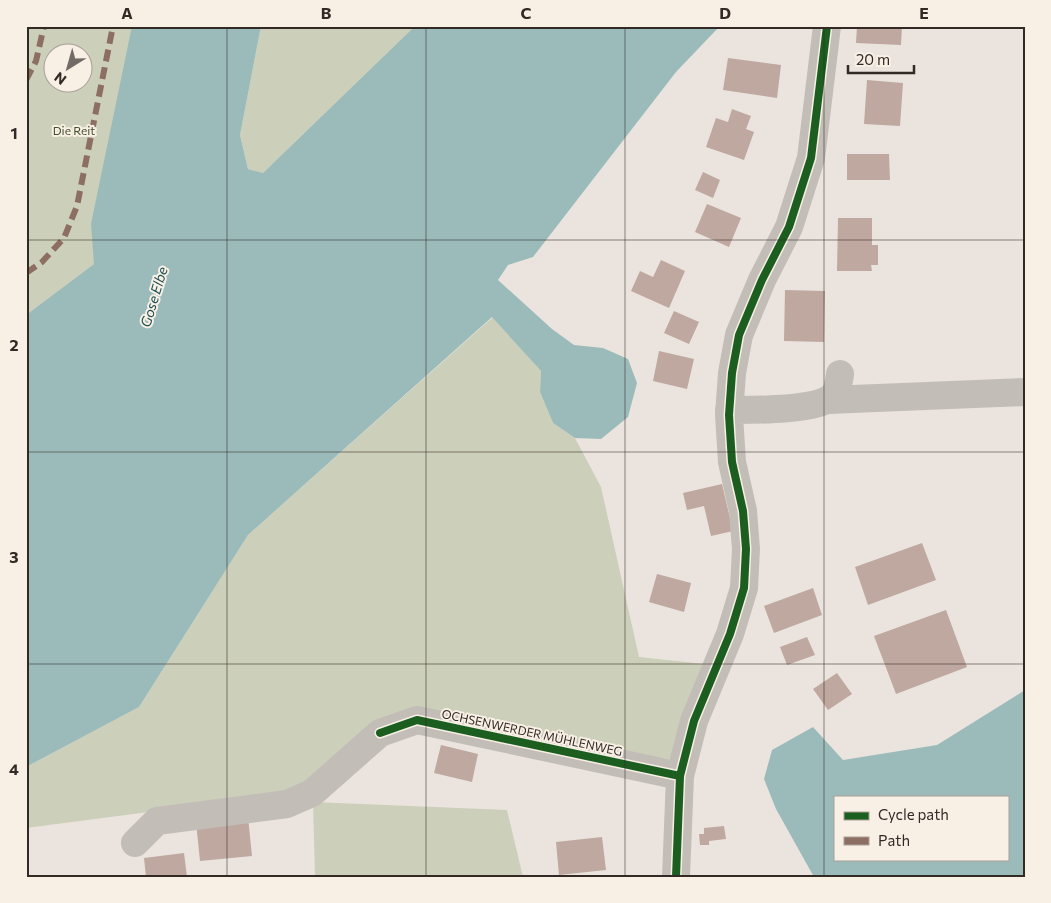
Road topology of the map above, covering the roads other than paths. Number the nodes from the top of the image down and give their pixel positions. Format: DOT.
graph roads {
  1 [pos="827,26"];
  2 [pos="840,374"];
  3 [pos="1025,392"];
  4 [pos="828,400"];
  5 [pos="729,410"];
  6 [pos="680,776"];
  7 [pos="135,843"];
  8 [pos="676,877"];
  1 -- 5 [label="street"];
  2 -- 4 [label="street"];
  3 -- 4 [label="street"];
  4 -- 5 [label="street"];
  5 -- 6 [label="street"];
  6 -- 7 [label="street, OCHSENWERDER MÜHLENWEG"];
  6 -- 8 [label="street"];
}
